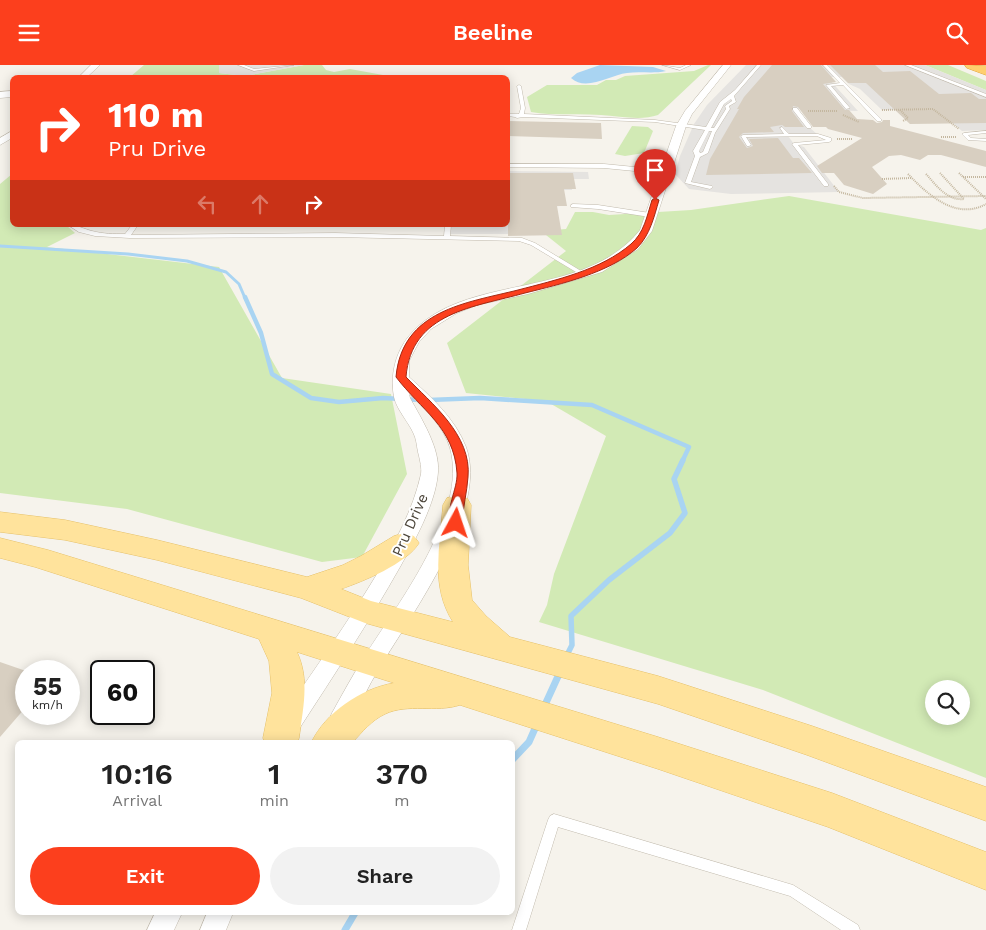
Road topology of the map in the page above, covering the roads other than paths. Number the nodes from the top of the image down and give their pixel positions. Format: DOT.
graph roads {
  1 [pos="96,65"];
  2 [pos="240,65"];
  3 [pos="292,65"];
  4 [pos="664,65"];
  5 [pos="689,65"];
  6 [pos="727,65"];
  7 [pos="758,65"];
  8 [pos="825,65"];
  9 [pos="907,65"];
  10 [pos="972,65"];
  11 [pos="986,71"];
  12 [pos="85,75"];
  13 [pos="844,84"];
  14 [pos="519,86"];
  15 [pos="732,95"];
  16 [pos="986,96"];
  17 [pos="848,108"];
  18 [pos="795,109"];
  19 [pos="510,115"];
  20 [pos="520,116"];
  21 [pos="510,118"];
  22 [pos="879,120"];
  23 [pos="681,125"];
  24 [pos="809,127"];
  25 [pos="782,128"];
  26 [pos="707,129"];
  27 [pos="715,130"];
  28 [pos="986,132"];
  29 [pos="10,134"];
  30 [pos="788,135"];
  31 [pos="986,140"];
  32 [pos="0,142"];
  33 [pos="749,145"];
  34 [pos="698,156"];
  35 [pos="510,166"];
  36 [pos="665,172"];
  37 [pos="826,185"];
  38 [pos="710,187"];
  39 [pos="573,206"];
  40 [pos="650,215"];
  41 [pos="73,227"];
  42 [pos="134,227"];
  43 [pos="448,227"];
  44 [pos="128,235"];
  45 [pos="447,237"];
  46 [pos="583,274"];
  47 [pos="401,377"];
  48 [pos="457,505"];
  49 [pos="0,522"];
  50 [pos="404,543"];
  51 [pos="0,548"];
  52 [pos="308,589"];
  53 [pos="365,611"];
  54 [pos="398,620"];
  55 [pos="271,631"];
  56 [pos="501,648"];
  57 [pos="336,652"];
  58 [pos="371,663"];
  59 [pos="465,692"];
  60 [pos="280,740"];
  61 [pos="330,740"];
  62 [pos="331,740"];
  63 [pos="986,804"];
  64 [pos="985,874"];
  65 [pos="168,915"];
  66 [pos="219,915"];
  67 [pos="160,930"];
  68 [pos="213,930"];
  69 [pos="519,930"];
  70 [pos="853,930"];
  1 -- 12 [label="street"];
  2 -- 3 [label="lane"];
  4 -- 5 [label="lane"];
  6 -- 23 [label="street, Pru Drive"];
  7 -- 15 [label="lane"];
  8 -- 13 [label="lane"];
  9 -- 16 [label="lane"];
  10 -- 11 [label="highway"];
  13 -- 17 [label="lane"];
  13 -- 22 [label="lane"];
  14 -- 20 [label="lane"];
  15 -- 26 [label="lane"];
  15 -- 27 [label="lane"];
  18 -- 24 [label="lane"];
  19 -- 20 [label="lane"];
  20 -- 21 [label="lane"];
  20 -- 23 [label="lane"];
  23 -- 26 [label="lane"];
  23 -- 36 [label="street, Pru Drive"];
  25 -- 30 [label="lane"];
  26 -- 27 [label="lane"];
  26 -- 34 [label="lane"];
  27 -- 34 [label="lane"];
  28 -- 31 [label="lane"];
  29 -- 32 [label="street"];
  30 -- 33 [label="lane"];
  30 -- 37 [label="lane"];
  34 -- 38 [label="lane"];
  35 -- 36 [label="lane"];
  36 -- 40 [label="street, Pru Drive"];
  39 -- 40 [label="lane"];
  40 -- 46 [label="street, Pru Drive"];
  41 -- 44 [label="lane"];
  42 -- 44 [label="lane"];
  43 -- 45 [label="lane"];
  44 -- 45 [label="lane"];
  45 -- 46 [label="lane"];
  46 -- 47 [label="street, Pru Drive"];
  47 -- 48 [label="street"];
  47 -- 50 [label="street, Pru Drive"];
  48 -- 54 [label="street"];
  48 -- 56 [label="main road"];
  49 -- 52 [label="main road"];
  50 -- 52 [label="main road"];
  50 -- 53 [label="street, Pru Drive"];
  51 -- 55 [label="main road"];
  52 -- 53 [label="main road"];
  53 -- 54 [label="main road"];
  53 -- 57 [label="street, Pru Drive"];
  54 -- 56 [label="main road"];
  54 -- 58 [label="street"];
  55 -- 57 [label="main road"];
  55 -- 60 [label="main road"];
  56 -- 63 [label="main road"];
  57 -- 58 [label="main road"];
  57 -- 60 [label="street, Pru Drive"];
  58 -- 59 [label="main road"];
  58 -- 61 [label="street"];
  59 -- 62 [label="main road"];
  59 -- 64 [label="main road"];
  65 -- 67 [label="street"];
  66 -- 68 [label="street"];
  69 -- 70 [label="lane"];
}
